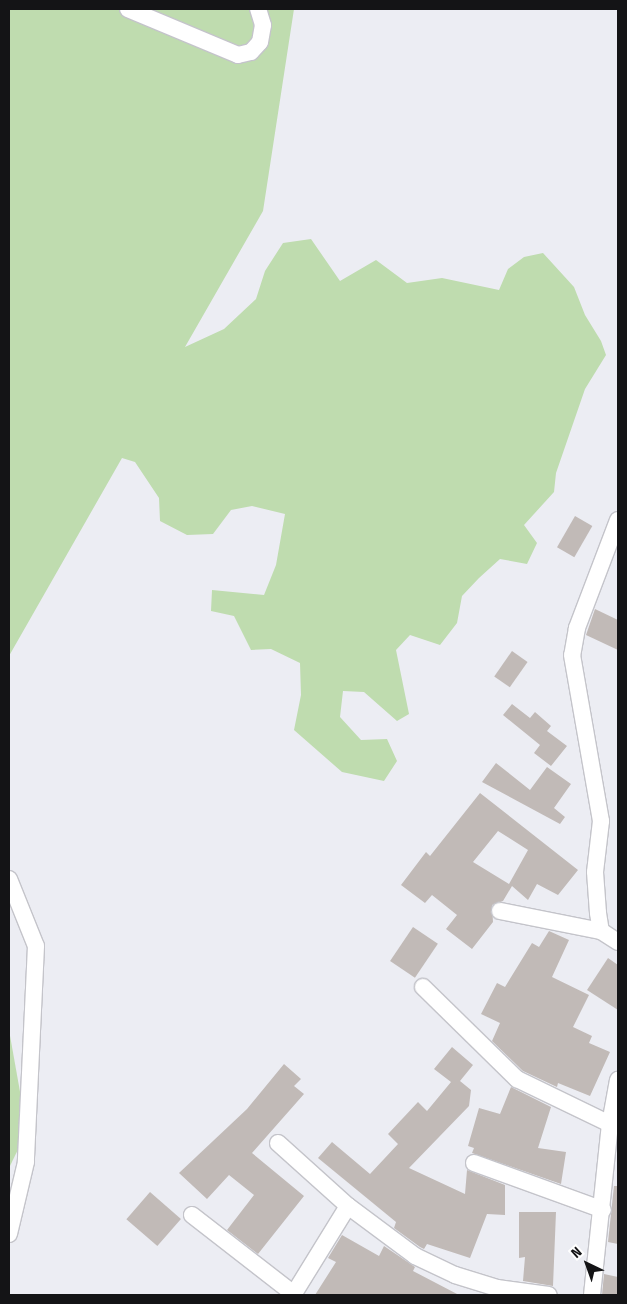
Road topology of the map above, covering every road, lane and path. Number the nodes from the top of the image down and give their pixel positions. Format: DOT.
graph roads {
  1 [pos="128,9"];
  2 [pos="258,9"];
  3 [pos="618,520"];
  4 [pos="9,879"];
  5 [pos="500,911"];
  6 [pos="601,931"];
  7 [pos="618,942"];
  8 [pos="423,987"];
  9 [pos="618,1080"];
  10 [pos="610,1124"];
  11 [pos="278,1143"];
  12 [pos="474,1163"];
  13 [pos="348,1206"];
  14 [pos="603,1210"];
  15 [pos="192,1215"];
  16 [pos="9,1234"];
  17 [pos="294,1294"];
  18 [pos="549,1295"];
  19 [pos="592,1295"];
  1 -- 2 [label="street"];
  3 -- 6 [label="street"];
  4 -- 16 [label="street"];
  5 -- 6 [label="street"];
  6 -- 7 [label="street"];
  8 -- 10 [label="street"];
  9 -- 10 [label="street"];
  10 -- 14 [label="street"];
  11 -- 13 [label="street"];
  12 -- 14 [label="street"];
  13 -- 17 [label="street"];
  13 -- 18 [label="street"];
  14 -- 19 [label="street"];
  15 -- 17 [label="street"];
}
